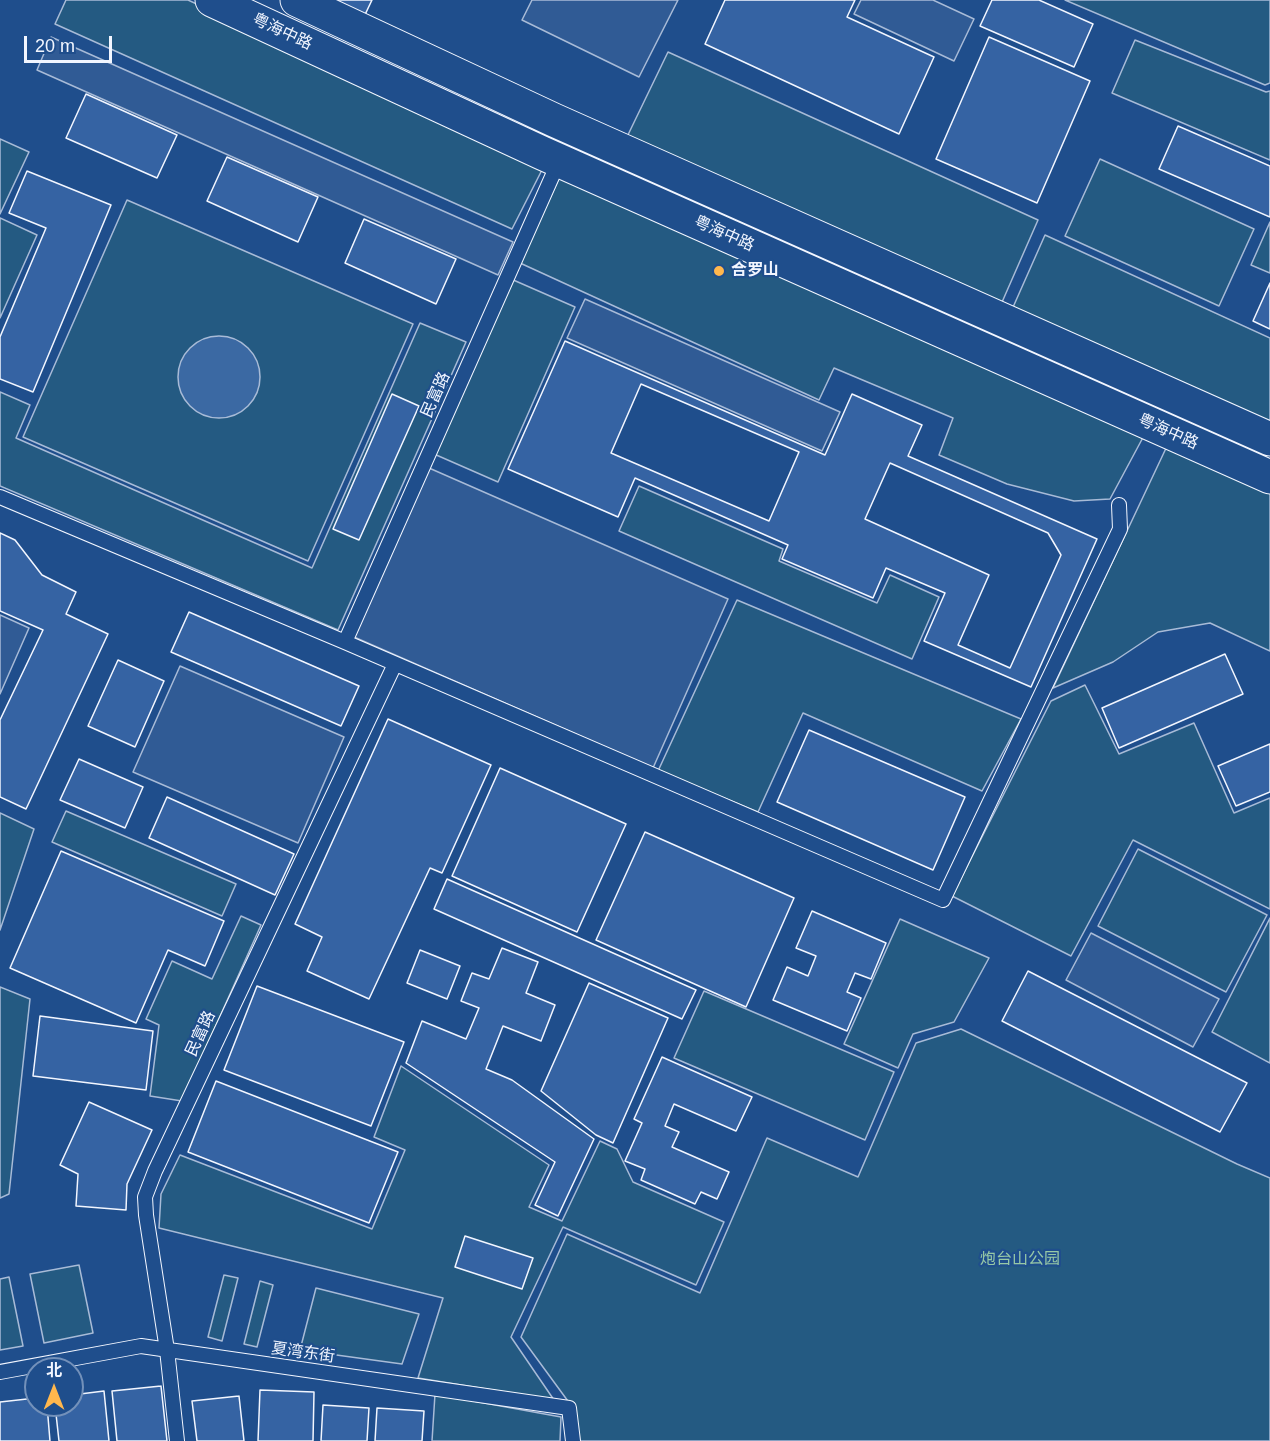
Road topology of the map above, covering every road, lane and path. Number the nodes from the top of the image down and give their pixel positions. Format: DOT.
graph roads {
  1 [pos="213,0"];
  2 [pos="297,0"];
  3 [pos="559,161"];
  4 [pos="1270,439"];
  5 [pos="1270,477"];
  6 [pos="0,497"];
  7 [pos="1119,506"];
  8 [pos="345,642"];
  9 [pos="395,664"];
  10 [pos="166,1350"];
  11 [pos="0,1372"];
  12 [pos="177,1441"];
  13 [pos="573,1441"];
  1 -- 3 [label="highway, 粤海中路"];
  2 -- 4 [label="highway"];
  3 -- 5 [label="highway, 粤海中路"];
  3 -- 8 [label="lane, 民富路"];
  6 -- 8 [label="lane"];
  7 -- 9 [label="lane"];
  8 -- 9 [label="lane"];
  9 -- 10 [label="lane, 民富路"];
  10 -- 11 [label="lane, 夏湾东街"];
  10 -- 12 [label="lane, 民富路"];
  10 -- 13 [label="lane, 夏湾东街"];
}
